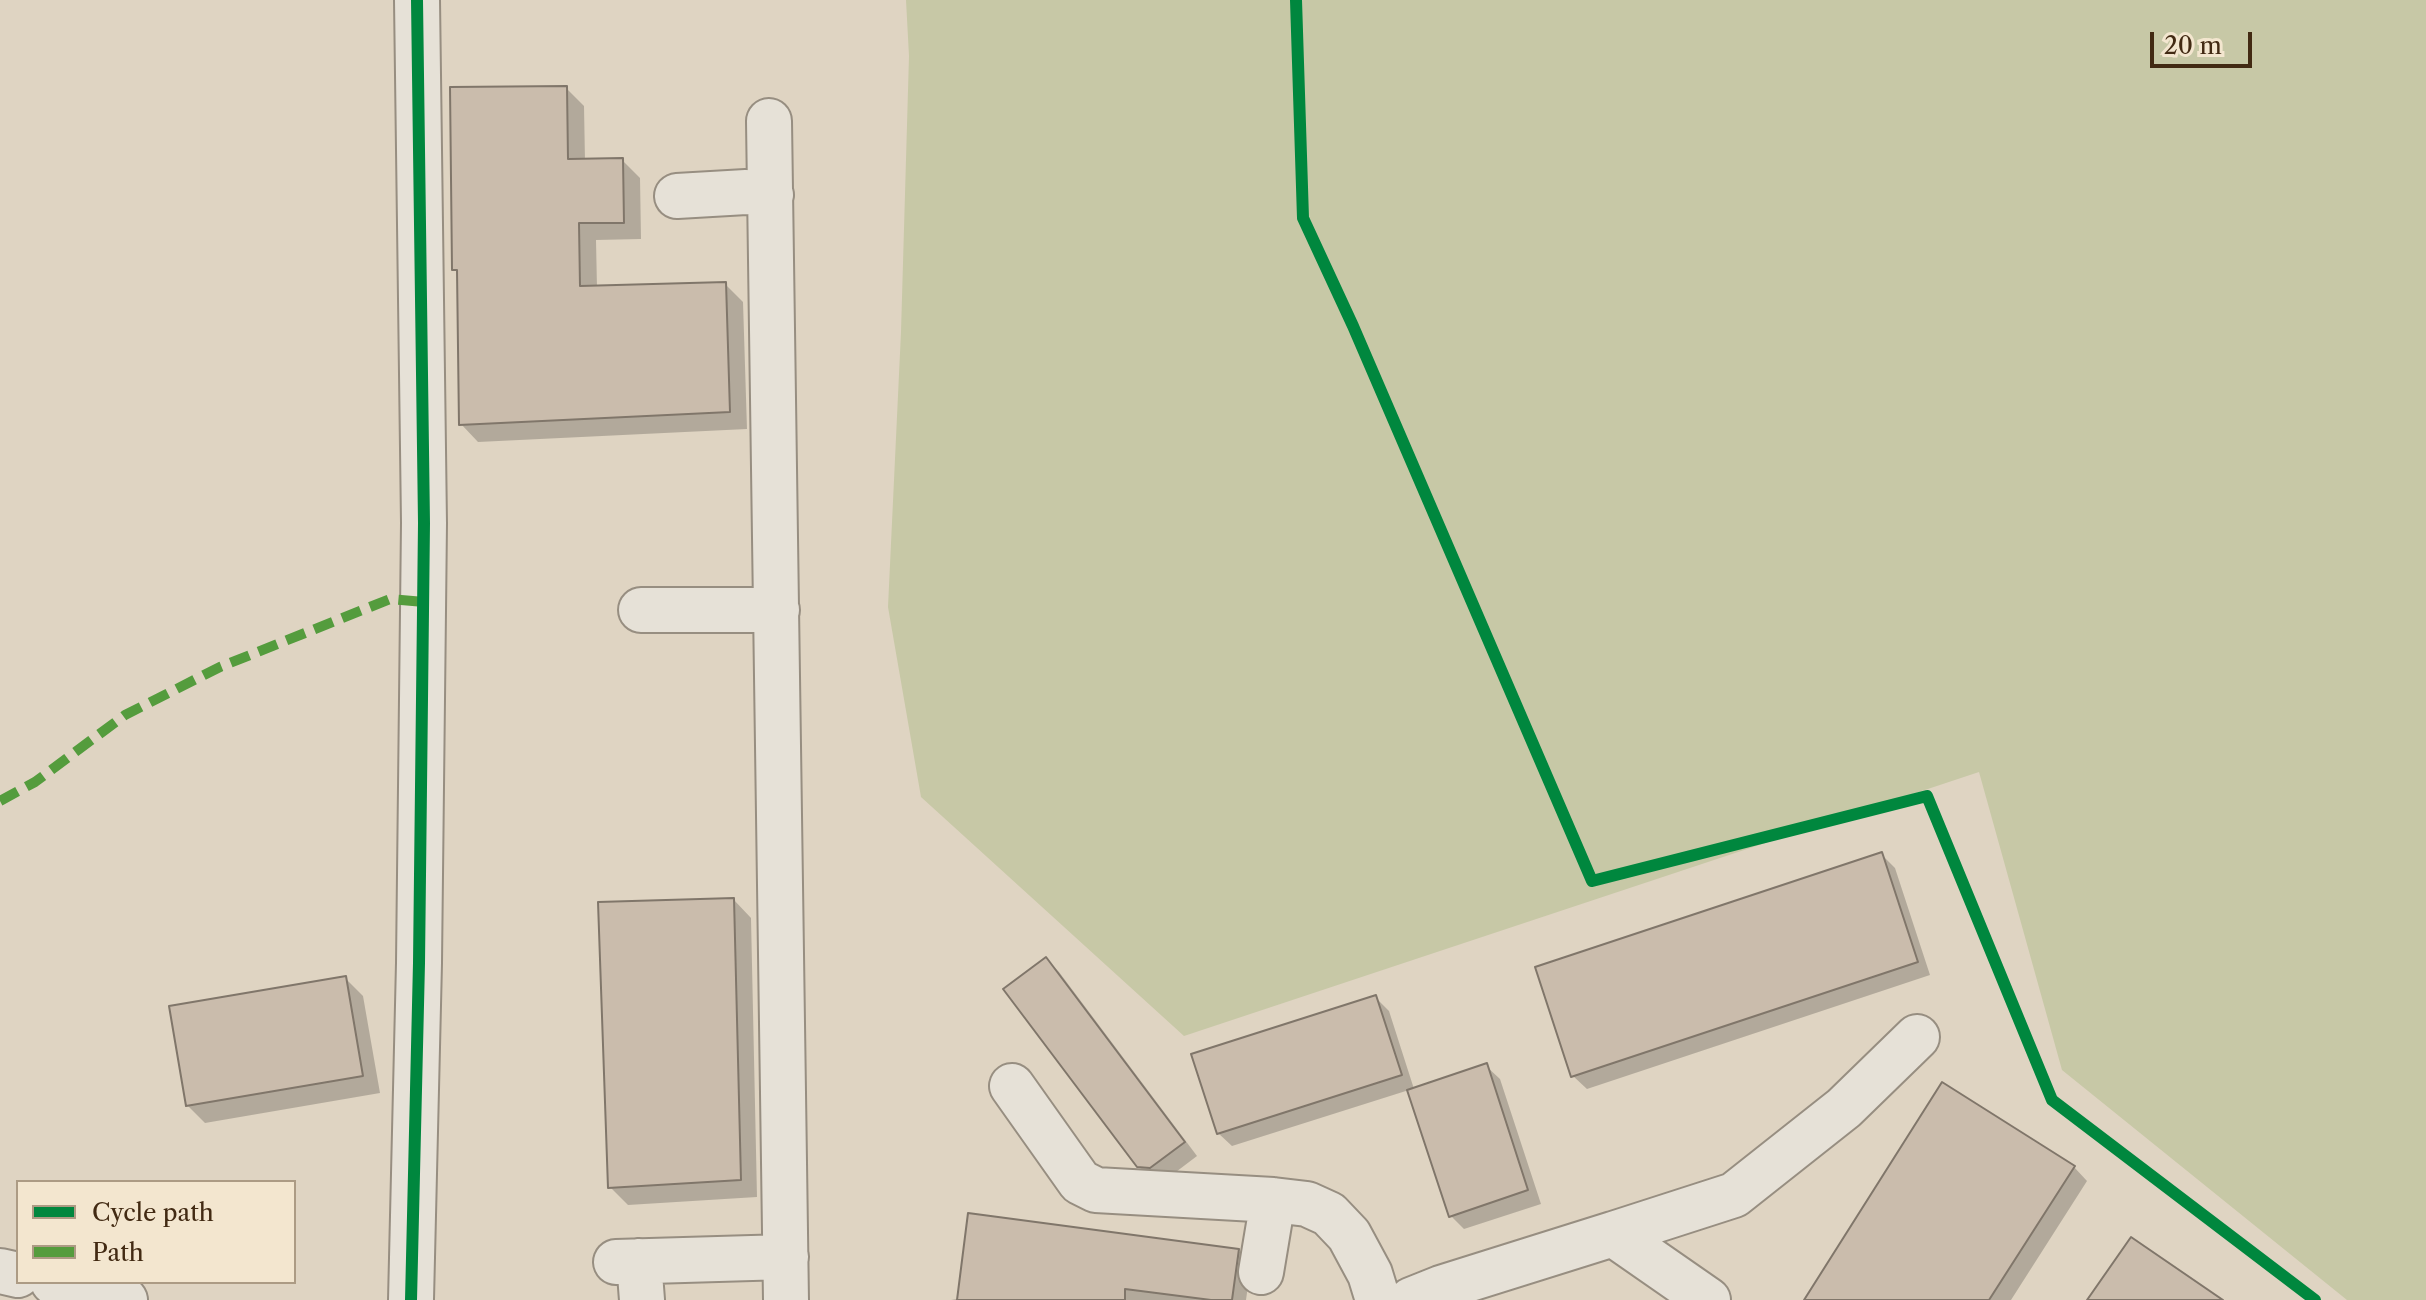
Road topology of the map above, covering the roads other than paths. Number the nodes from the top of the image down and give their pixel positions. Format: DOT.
graph roads {
  1 [pos="417,0"];
  2 [pos="769,121"];
  3 [pos="771,195"];
  4 [pos="677,196"];
  5 [pos="641,610"];
  6 [pos="777,610"];
  7 [pos="1917,1037"];
  8 [pos="1012,1086"];
  9 [pos="1273,1200"];
  10 [pos="1613,1234"];
  11 [pos="786,1257"];
  12 [pos="1261,1272"];
  13 [pos="632,1274"];
  14 [pos="61,1284"];
  15 [pos="125,1300"];
  16 [pos="411,1300"];
  17 [pos="786,1300"];
  18 [pos="1378,1300"];
  19 [pos="1411,1300"];
  20 [pos="1708,1300"];
  1 -- 16 [label="street"];
  2 -- 3 [label="street"];
  3 -- 4 [label="street"];
  3 -- 6 [label="street"];
  5 -- 6 [label="street"];
  6 -- 11 [label="street"];
  7 -- 10 [label="street"];
  8 -- 9 [label="street"];
  9 -- 12 [label="street"];
  9 -- 18 [label="street"];
  10 -- 19 [label="street"];
  10 -- 20 [label="street"];
  11 -- 13 [label="street"];
  11 -- 17 [label="street"];
  14 -- 15 [label="street"];
}
